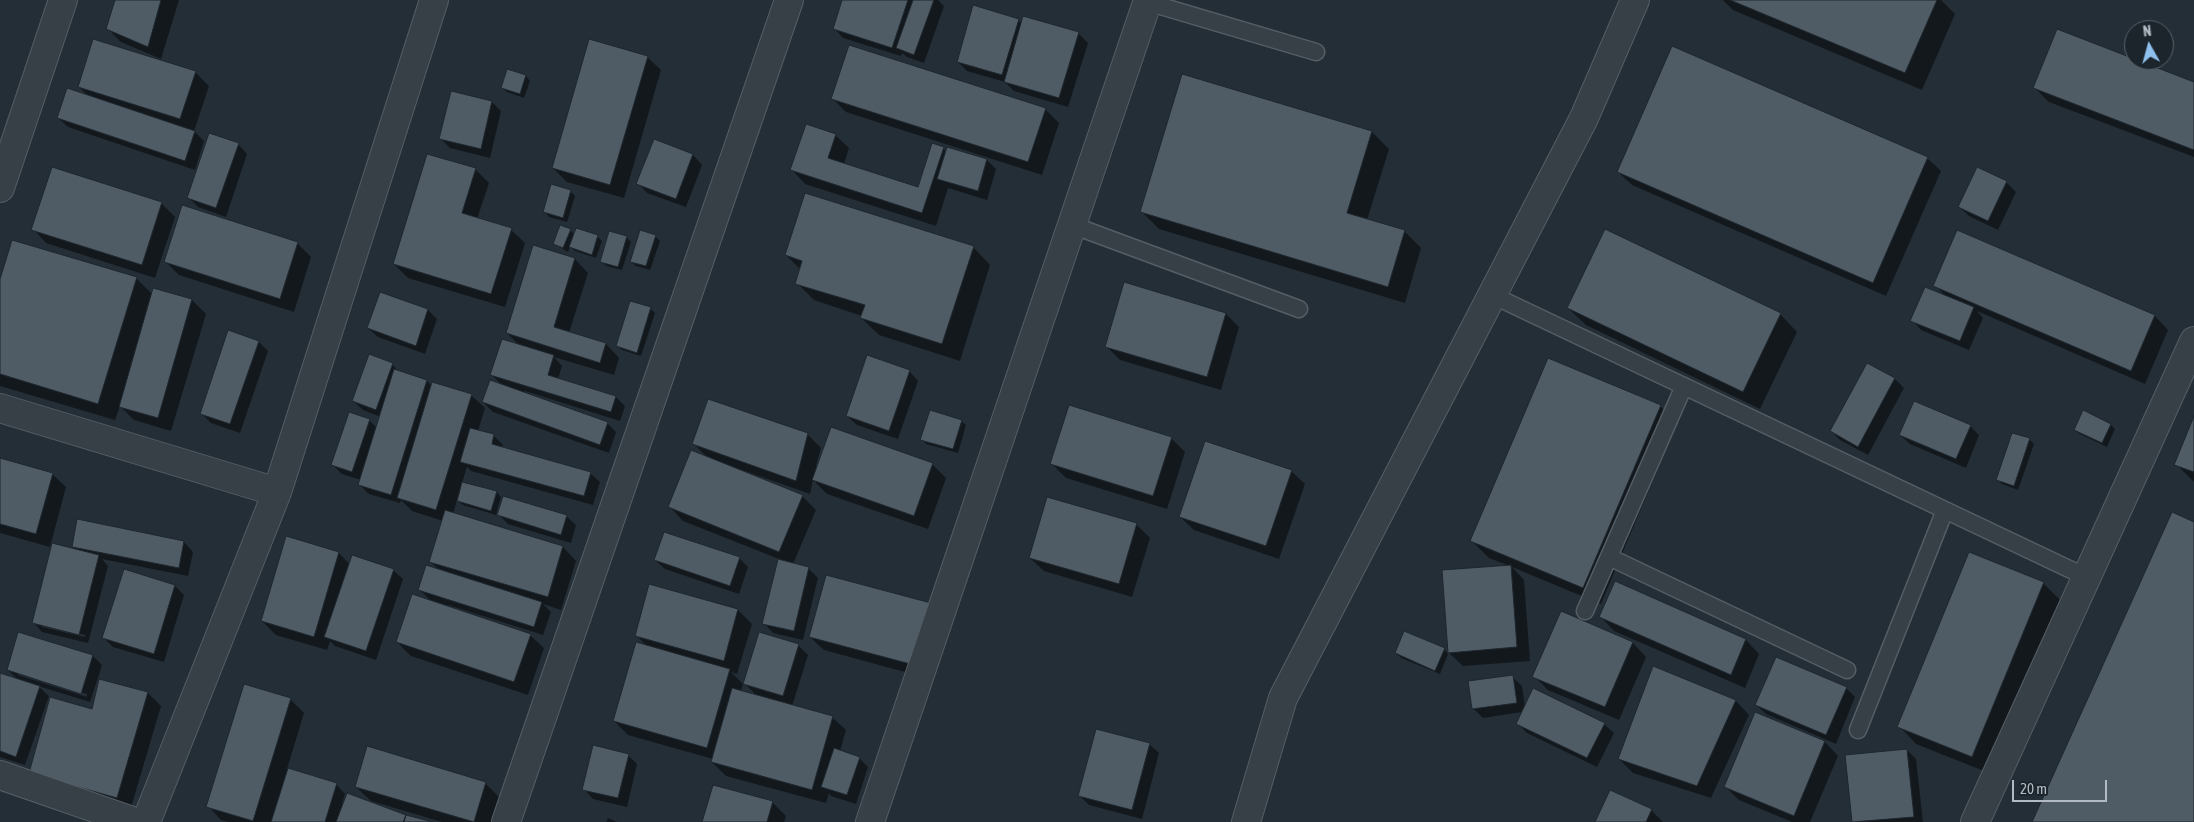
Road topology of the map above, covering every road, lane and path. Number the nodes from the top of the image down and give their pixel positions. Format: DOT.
graph roads {
  1 [pos="62,0"];
  2 [pos="434,0"];
  3 [pos="789,0"];
  4 [pos="1635,0"];
  5 [pos="1148,1"];
  6 [pos="1316,52"];
  7 [pos="0,188"];
  8 [pos="1072,225"];
  9 [pos="1492,295"];
  10 [pos="1299,309"];
  11 [pos="2194,341"];
  12 [pos="1684,386"];
  13 [pos="0,408"];
  14 [pos="277,492"];
  15 [pos="1945,510"];
  16 [pos="1609,557"];
  17 [pos="2086,577"];
  18 [pos="1585,611"];
  19 [pos="1847,670"];
  20 [pos="1858,730"];
  21 [pos="0,775"];
  22 [pos="135,822"];
  23 [pos="146,822"];
  24 [pos="506,822"];
  25 [pos="870,822"];
  26 [pos="1246,822"];
  27 [pos="1975,822"];
  1 -- 7 [label="street"];
  2 -- 14 [label="street"];
  3 -- 24 [label="street"];
  4 -- 9 [label="street"];
  5 -- 6 [label="lane"];
  5 -- 8 [label="street"];
  8 -- 10 [label="lane"];
  8 -- 25 [label="street"];
  9 -- 12 [label="lane"];
  9 -- 26 [label="street"];
  11 -- 17 [label="street"];
  12 -- 15 [label="lane"];
  12 -- 16 [label="lane"];
  13 -- 14 [label="street"];
  14 -- 23 [label="street"];
  15 -- 17 [label="lane"];
  15 -- 20 [label="lane"];
  16 -- 18 [label="lane"];
  16 -- 19 [label="lane"];
  17 -- 27 [label="street"];
  21 -- 22 [label="street"];
}
